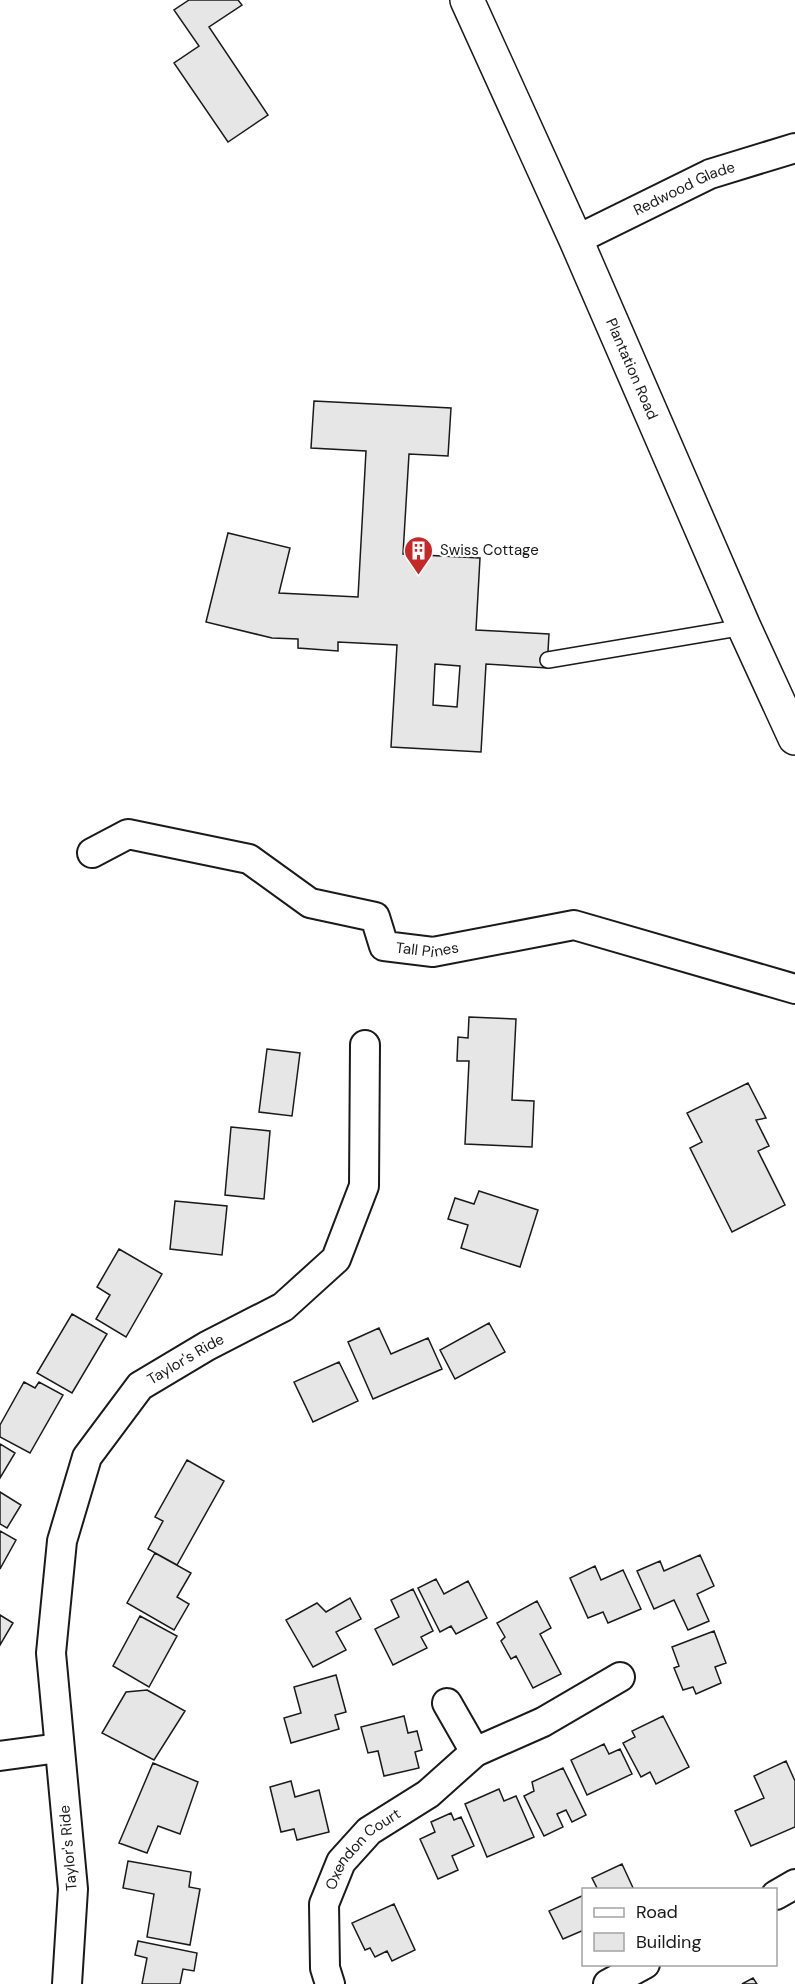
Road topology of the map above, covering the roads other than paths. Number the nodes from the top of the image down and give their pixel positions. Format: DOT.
graph roads {
  1 [pos="467,0"];
  2 [pos="795,148"];
  3 [pos="576,240"];
  4 [pos="744,627"];
  5 [pos="548,660"];
  6 [pos="795,738"];
  7 [pos="92,853"];
  8 [pos="795,988"];
  9 [pos="365,1045"];
  10 [pos="620,1677"];
  11 [pos="447,1703"];
  12 [pos="59,1748"];
  13 [pos="475,1752"];
  14 [pos="0,1756"];
  15 [pos="795,1884"];
  16 [pos="777,1894"];
  17 [pos="643,1966"];
  18 [pos="67,1984"];
  19 [pos="330,1984"];
  20 [pos="608,1984"];
  1 -- 3 [label="street, Plantation Road"];
  2 -- 3 [label="street, Redwood Glade"];
  3 -- 4 [label="street, Plantation Road"];
  4 -- 5 [label="lane"];
  4 -- 6 [label="street, Plantation Road"];
  7 -- 8 [label="street, Tall Pines"];
  9 -- 12 [label="street, Taylor's Ride"];
  10 -- 13 [label="street, Oxendon Court"];
  11 -- 13 [label="street"];
  12 -- 14 [label="street"];
  12 -- 18 [label="street, Taylor's Ride"];
  13 -- 19 [label="street, Oxendon Court"];
  15 -- 16 [label="street"];
  17 -- 20 [label="street"];
}
